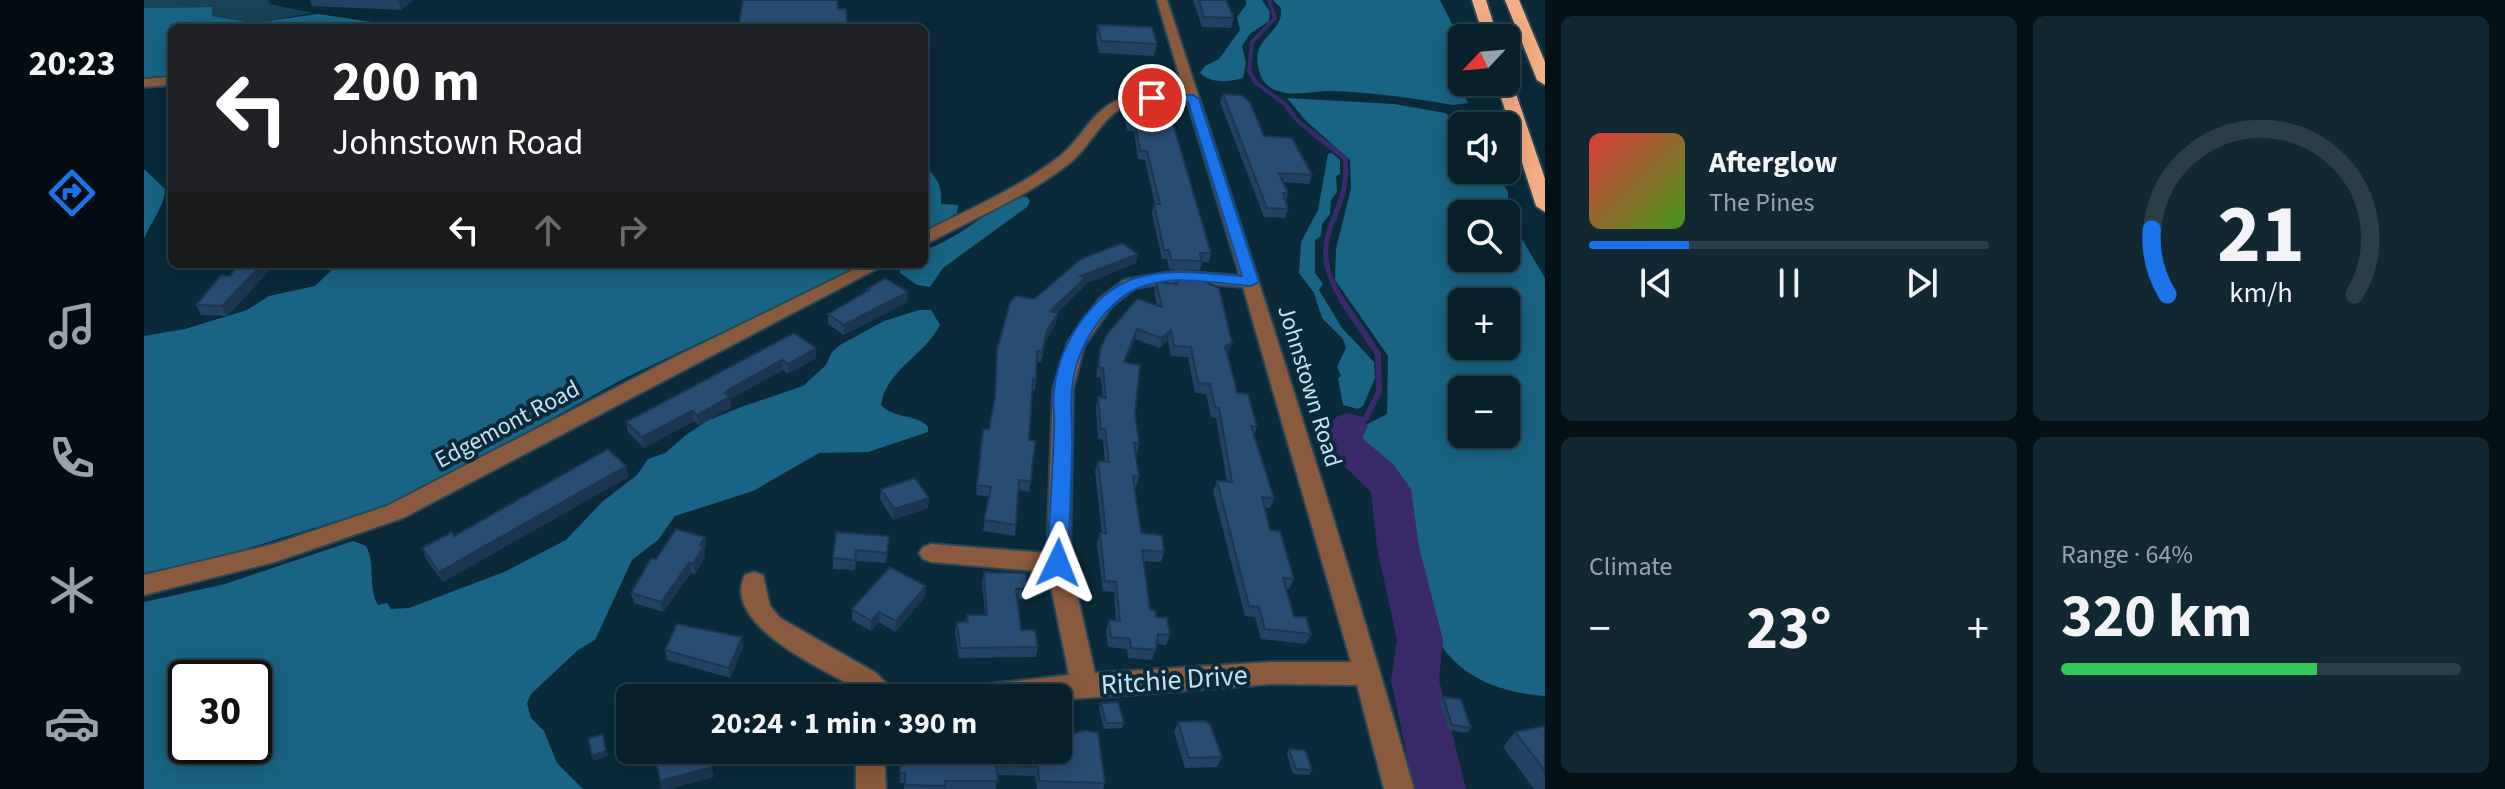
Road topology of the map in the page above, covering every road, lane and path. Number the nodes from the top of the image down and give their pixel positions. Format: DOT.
graph roads {
  1 [pos="1162,0"];
  2 [pos="1479,0"];
  3 [pos="1512,0"];
  4 [pos="1487,24"];
  5 [pos="1545,80"];
  6 [pos="168,81"];
  7 [pos="144,83"];
  8 [pos="1509,96"];
  9 [pos="1193,99"];
  10 [pos="1545,206"];
  11 [pos="928,237"];
  12 [pos="870,268"];
  13 [pos="1251,282"];
  14 [pos="931,553"];
  15 [pos="1058,563"];
  16 [pos="754,582"];
  17 [pos="144,585"];
  18 [pos="1368,674"];
  19 [pos="870,684"];
  20 [pos="1084,685"];
  21 [pos="1072,686"];
  22 [pos="870,764"];
  23 [pos="871,789"];
  24 [pos="1399,789"];
  1 -- 9 [label="street, Johnstown Road"];
  2 -- 4 [label="highway"];
  3 -- 5 [label="highway"];
  6 -- 7 [label="street"];
  8 -- 10 [label="highway"];
  9 -- 11 [label="street"];
  9 -- 13 [label="street, Johnstown Road"];
  12 -- 17 [label="street, Edgemont Road"];
  13 -- 15 [label="street"];
  13 -- 18 [label="street, Johnstown Road"];
  14 -- 15 [label="street"];
  15 -- 20 [label="street"];
  16 -- 19 [label="street, Ritchie Drive"];
  18 -- 20 [label="street, Ritchie Drive"];
  18 -- 24 [label="street, Johnstown Road"];
  20 -- 21 [label="street, Ritchie Drive"];
  22 -- 23 [label="street"];
}
